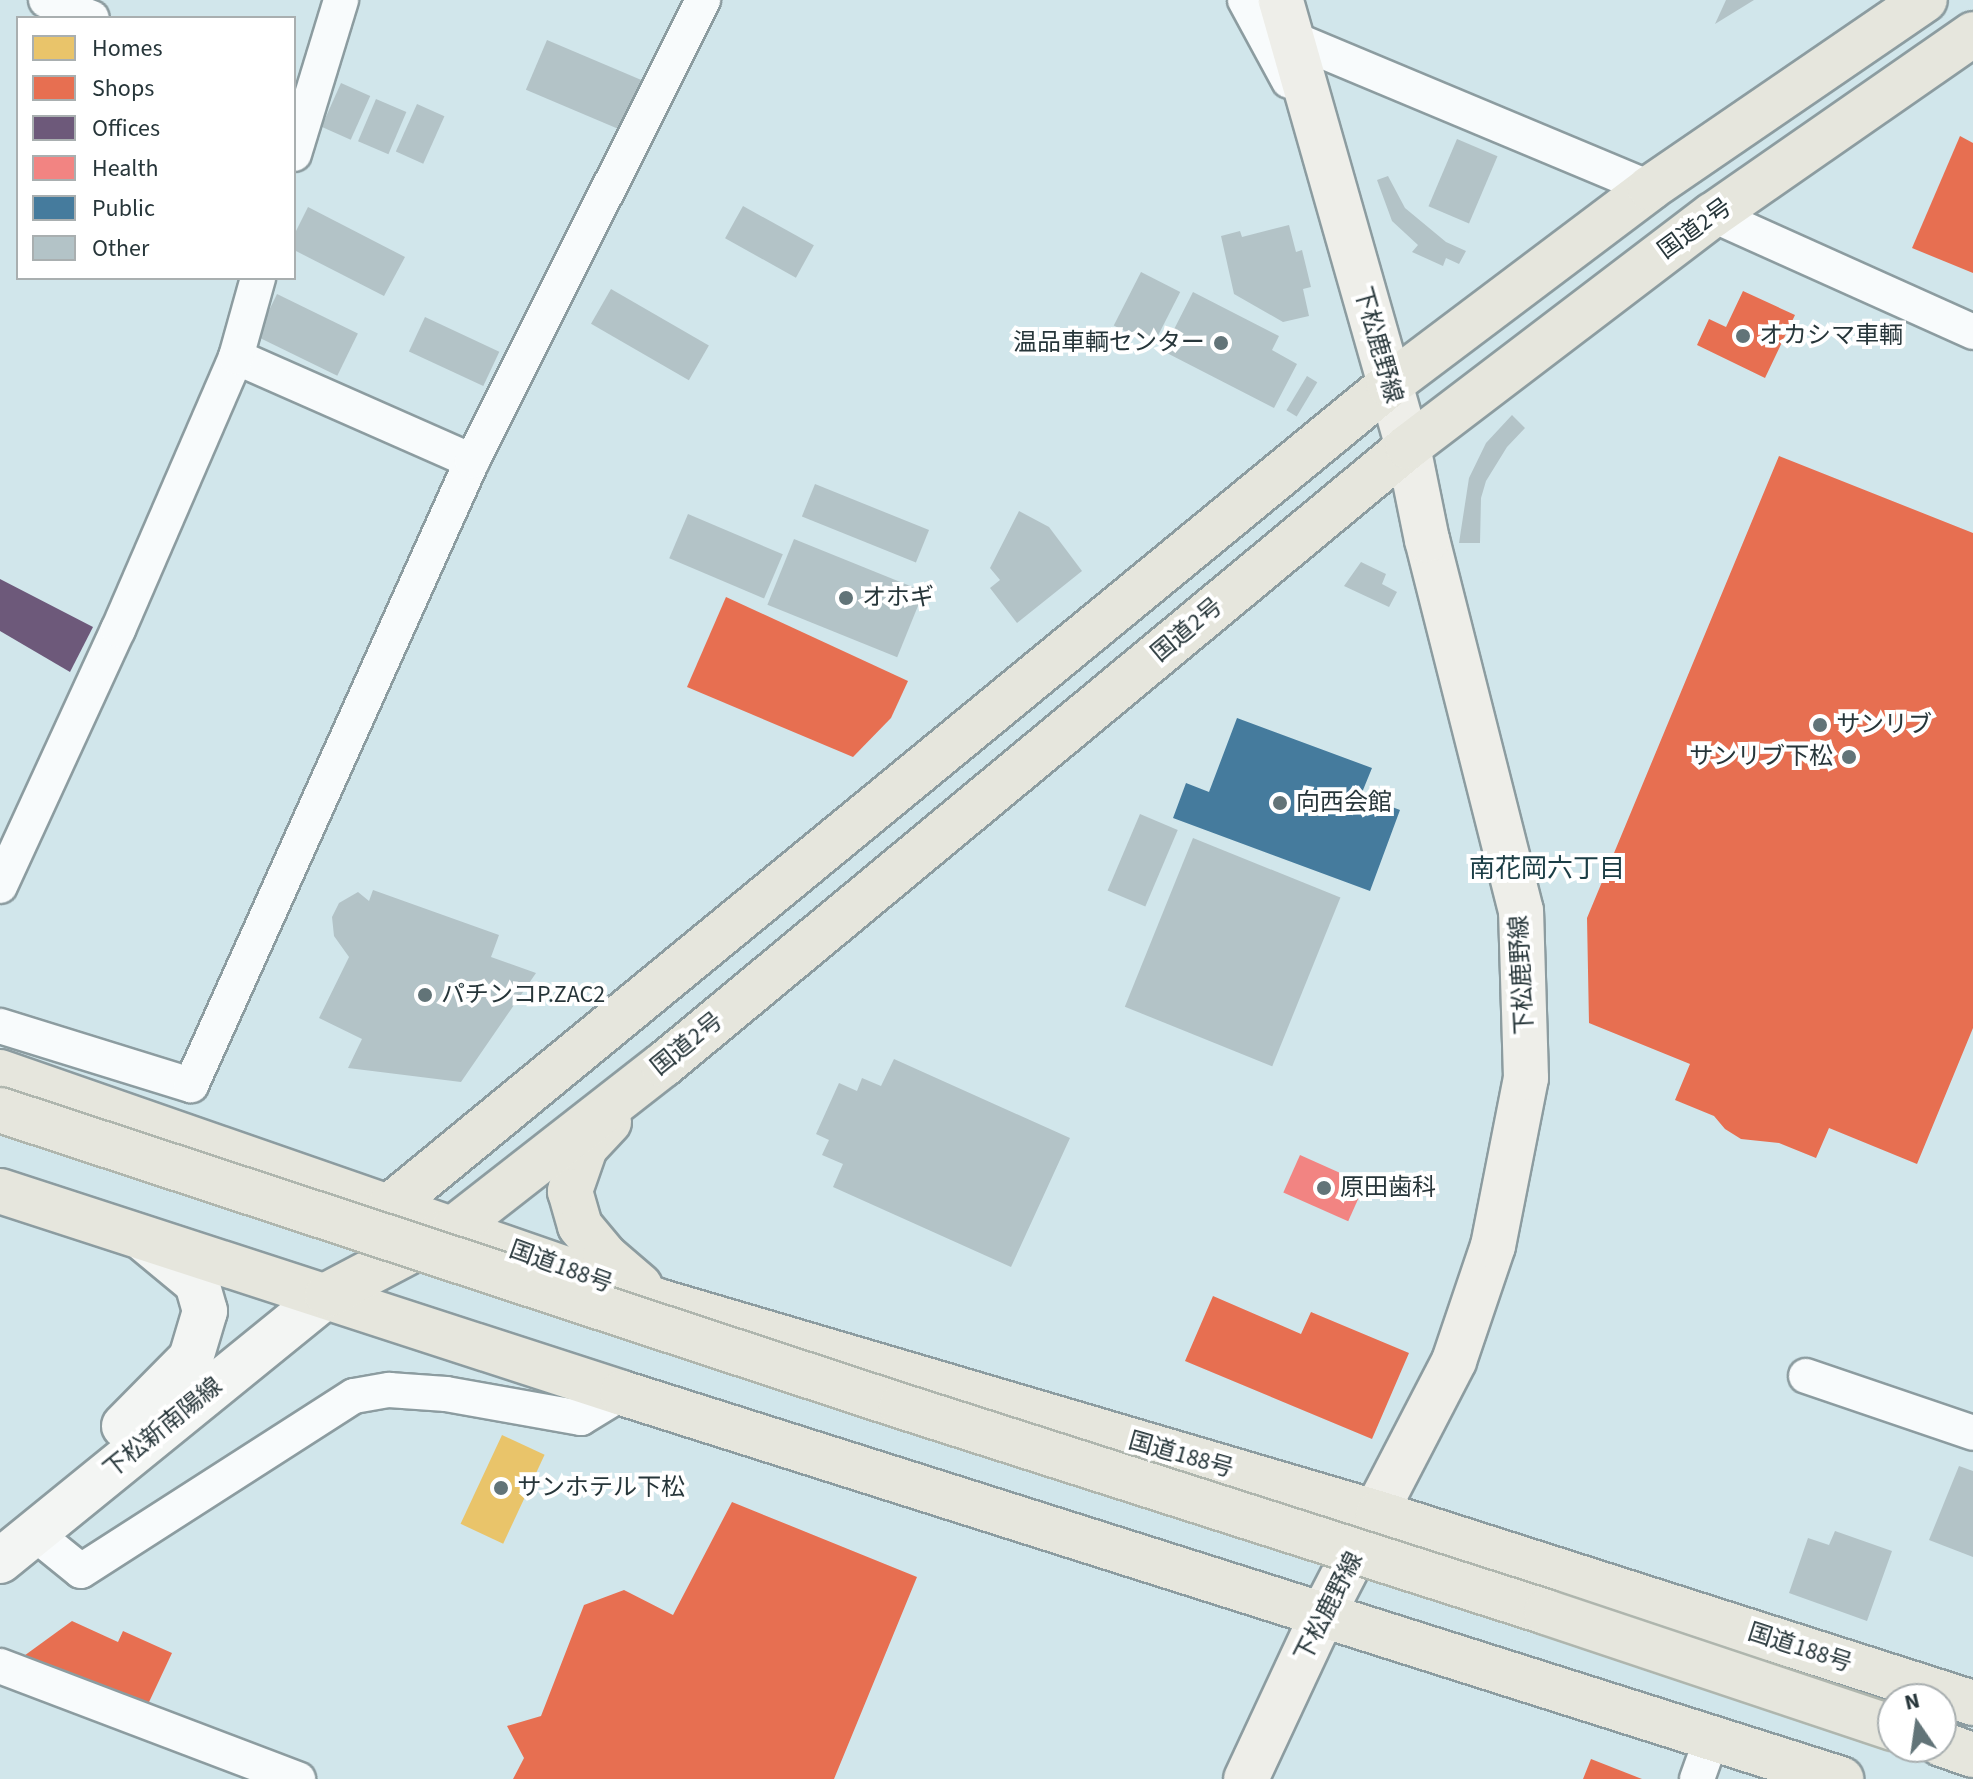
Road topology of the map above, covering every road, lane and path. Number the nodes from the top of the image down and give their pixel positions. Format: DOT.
graph roads {
  1 [pos="46,0"];
  2 [pos="341,0"];
  3 [pos="703,0"];
  4 [pos="1245,0"];
  5 [pos="1925,0"];
  6 [pos="87,16"];
  7 [pos="1286,19"];
  8 [pos="1973,34"];
  9 [pos="302,99"];
  10 [pos="1318,134"];
  11 [pos="296,140"];
  12 [pos="1650,188"];
  13 [pos="1713,215"];
  14 [pos="257,280"];
  15 [pos="1973,332"];
  16 [pos="236,357"];
  17 [pos="1389,385"];
  18 [pos="1408,447"];
  19 [pos="472,461"];
  20 [pos="0,886"];
  21 [pos="0,1026"];
  22 [pos="663,1065"];
  23 [pos="0,1072"];
  24 [pos="0,1110"];
  25 [pos="0,1191"];
  26 [pos="390,1206"];
  27 [pos="145,1240"];
  28 [pos="454,1244"];
  29 [pos="327,1295"];
  30 [pos="658,1301"];
  31 [pos="1806,1376"];
  32 [pos="622,1393"];
  33 [pos="1973,1433"];
  34 [pos="1378,1513"];
  35 [pos="17,1541"];
  36 [pos="0,1561"];
  37 [pos="1323,1614"];
  38 [pos="0,1666"];
  39 [pos="1973,1703"];
  40 [pos="1877,1723"];
  41 [pos="1712,1737"];
  42 [pos="298,1779"];
  43 [pos="1246,1779"];
  44 [pos="1697,1779"];
  45 [pos="1841,1779"];
  1 -- 6 [label="street"];
  2 -- 9 [label="street"];
  3 -- 19 [label="street"];
  4 -- 10 [label="street"];
  5 -- 12 [label="highway"];
  7 -- 10 [label="main road, 下松鹿野線"];
  7 -- 12 [label="street"];
  8 -- 13 [label="highway, 国道2号"];
  9 -- 11 [label="street"];
  10 -- 17 [label="main road, 下松鹿野線"];
  12 -- 17 [label="highway"];
  13 -- 15 [label="street"];
  13 -- 18 [label="highway, 国道2号"];
  14 -- 16 [label="street"];
  16 -- 19 [label="street"];
  16 -- 20 [label="street"];
  17 -- 18 [label="main road, 下松鹿野線"];
  17 -- 26 [label="highway"];
  18 -- 22 [label="highway, 国道2号"];
  18 -- 34 [label="main road, 下松鹿野線"];
  19 -- 21 [label="street"];
  22 -- 28 [label="highway, 国道2号"];
  22 -- 30 [label="highway"];
  23 -- 26 [label="highway"];
  24 -- 28 [label="highway, bridge"];
  25 -- 27 [label="highway"];
  26 -- 28 [label="highway, 国道188号"];
  26 -- 29 [label="highway"];
  27 -- 29 [label="highway"];
  27 -- 35 [label="main road"];
  28 -- 29 [label="highway, 国道2号"];
  28 -- 30 [label="highway, 国道188号"];
  28 -- 40 [label="highway, 国道188号, bridge"];
  29 -- 32 [label="highway"];
  29 -- 35 [label="main road, 下松新南陽線"];
  30 -- 34 [label="highway, 国道188号"];
  31 -- 33 [label="street"];
  32 -- 35 [label="street"];
  32 -- 37 [label="highway"];
  34 -- 37 [label="main road, 下松鹿野線"];
  34 -- 39 [label="highway, 国道188号"];
  35 -- 36 [label="main road, 下松新南陽線"];
  37 -- 41 [label="highway"];
  37 -- 43 [label="main road, 下松鹿野線"];
  38 -- 42 [label="street"];
  41 -- 44 [label="street"];
  41 -- 45 [label="highway"];
}
